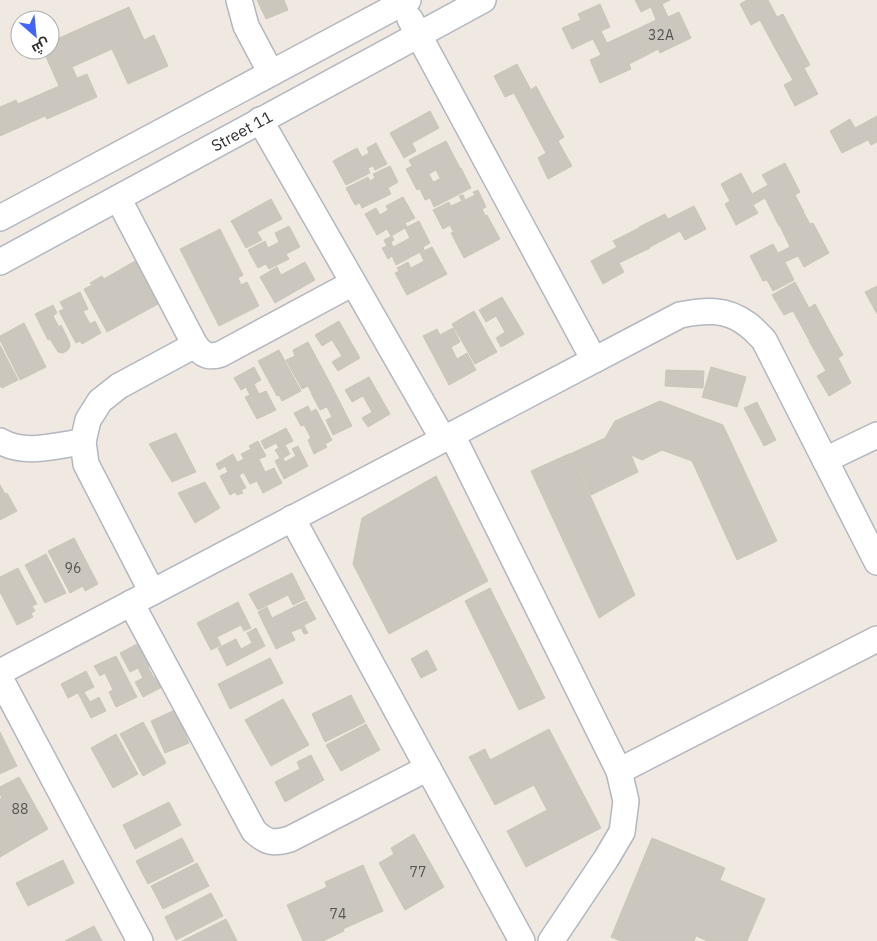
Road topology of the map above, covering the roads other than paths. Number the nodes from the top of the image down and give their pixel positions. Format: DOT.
graph roads {
  1 [pos="239,0"];
  2 [pos="483,0"];
  3 [pos="405,2"];
  4 [pos="418,34"];
  5 [pos="271,73"];
  6 [pos="260,120"];
  7 [pos="118,198"];
  8 [pos="0,218"];
  9 [pos="0,262"];
  10 [pos="353,283"];
  11 [pos="196,345"];
  12 [pos="594,360"];
  13 [pos="877,436"];
  14 [pos="447,437"];
  15 [pos="0,441"];
  16 [pos="83,442"];
  17 [pos="825,460"];
  18 [pos="292,518"];
  19 [pos="877,562"];
  20 [pos="142,598"];
  21 [pos="877,639"];
  22 [pos="0,672"];
  23 [pos="0,678"];
  24 [pos="428,768"];
  25 [pos="619,771"];
  26 [pos="140,941"];
  27 [pos="522,941"];
  28 [pos="551,941"];
  1 -- 5 [label="street"];
  2 -- 4 [label="street, Street 11"];
  3 -- 4 [label="street"];
  3 -- 5 [label="street"];
  4 -- 6 [label="street, Street 11"];
  4 -- 12 [label="street"];
  5 -- 8 [label="street"];
  6 -- 7 [label="street, Street 11"];
  6 -- 10 [label="street"];
  7 -- 9 [label="street, Street 11"];
  7 -- 11 [label="street"];
  10 -- 11 [label="street"];
  10 -- 14 [label="street"];
  11 -- 16 [label="street"];
  12 -- 14 [label="street"];
  12 -- 17 [label="street"];
  13 -- 17 [label="street"];
  14 -- 18 [label="street"];
  14 -- 25 [label="street"];
  15 -- 16 [label="street"];
  16 -- 20 [label="street"];
  17 -- 19 [label="street"];
  18 -- 20 [label="street"];
  18 -- 24 [label="street"];
  20 -- 22 [label="street"];
  20 -- 24 [label="street"];
  21 -- 25 [label="street"];
  23 -- 26 [label="street"];
  24 -- 27 [label="street"];
  25 -- 28 [label="street"];
}
